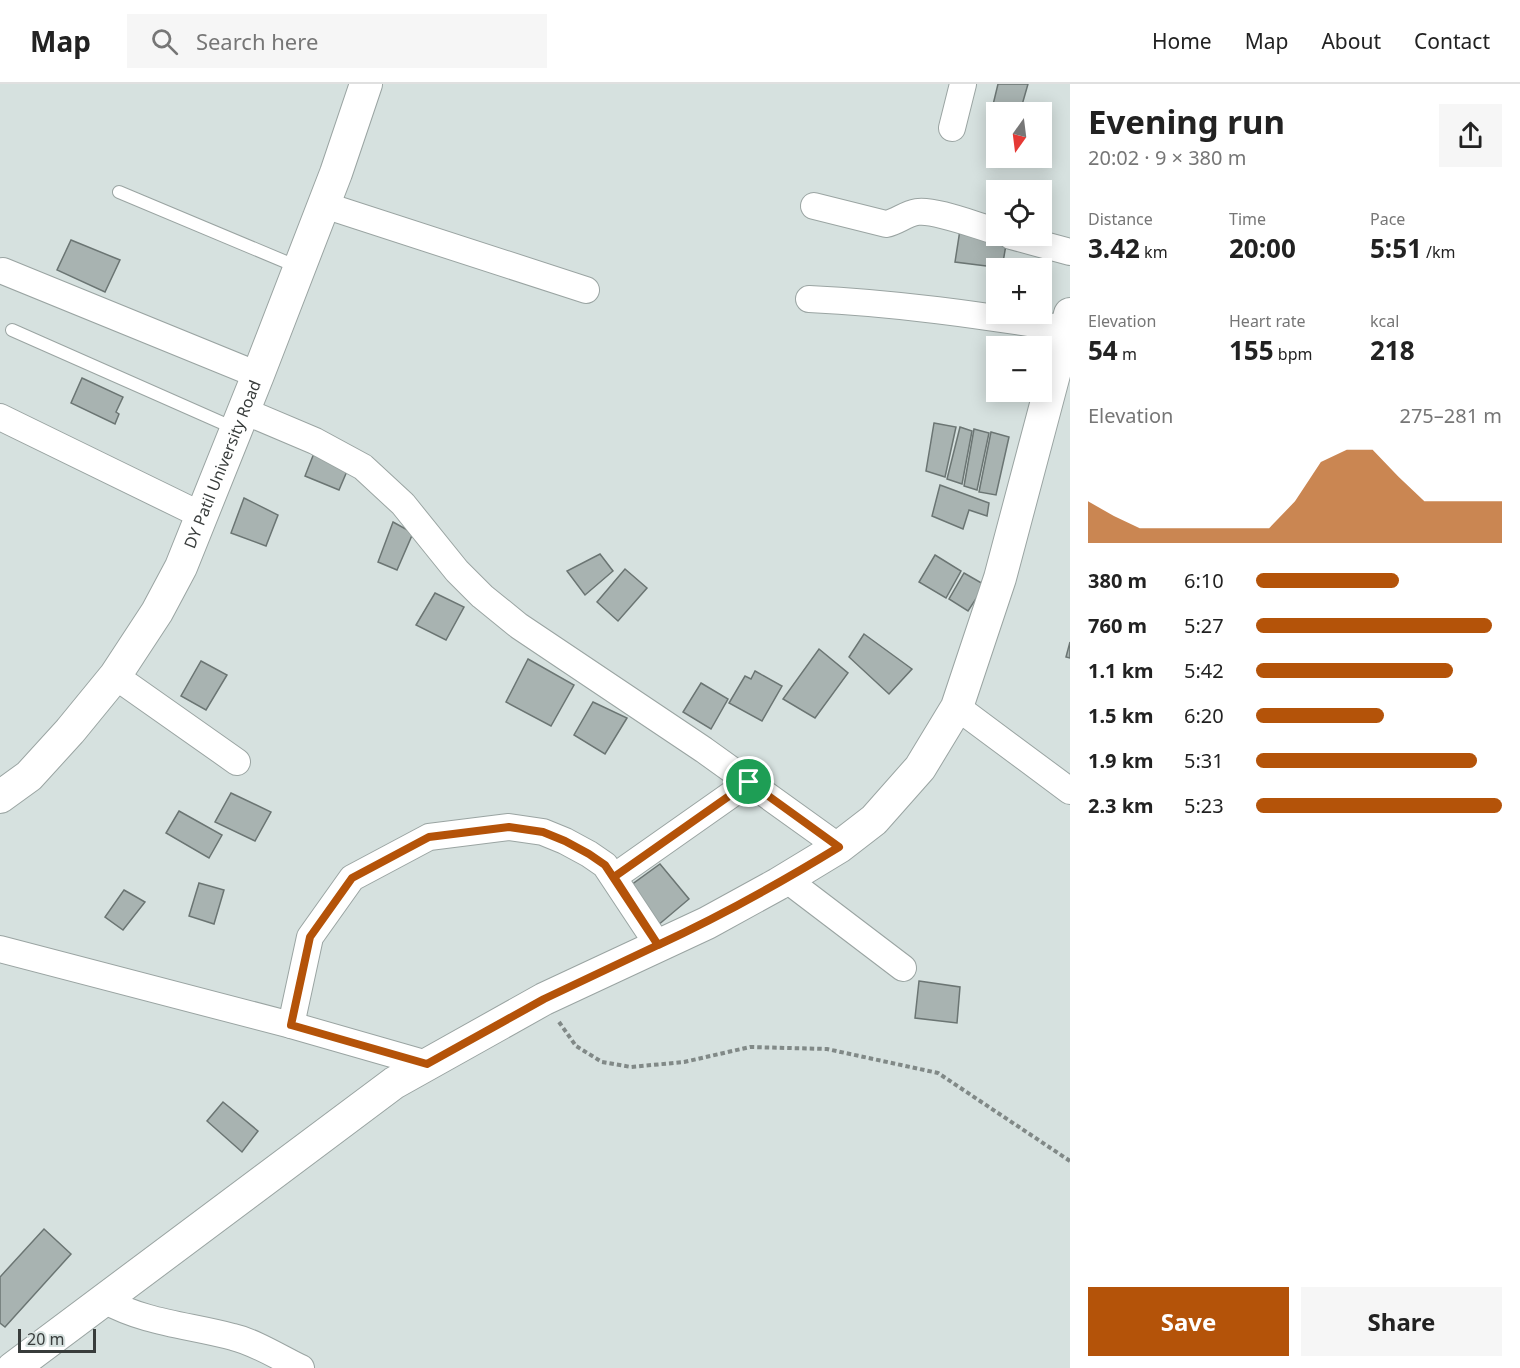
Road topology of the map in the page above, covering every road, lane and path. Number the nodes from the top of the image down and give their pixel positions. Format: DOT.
graph roads {
  1 [pos="366,84"];
  2 [pos="963,84"];
  3 [pos="952,128"];
  4 [pos="119,192"];
  5 [pos="324,205"];
  6 [pos="814,206"];
  7 [pos="986,228"];
  8 [pos="1048,246"];
  9 [pos="1070,252"];
  10 [pos="300,267"];
  11 [pos="3,270"];
  12 [pos="586,290"];
  13 [pos="809,299"];
  14 [pos="1068,321"];
  15 [pos="12,330"];
  16 [pos="258,375"];
  17 [pos="0,417"];
  18 [pos="241,420"];
  19 [pos="203,516"];
  20 [pos="115,675"];
  21 [pos="957,707"];
  22 [pos="237,762"];
  23 [pos="749,782"];
  24 [pos="1070,791"];
  25 [pos="0,797"];
  26 [pos="839,847"];
  27 [pos="614,877"];
  28 [pos="786,879"];
  29 [pos="658,945"];
  30 [pos="0,949"];
  31 [pos="903,968"];
  32 [pos="544,999"];
  33 [pos="291,1025"];
  34 [pos="427,1064"];
  35 [pos="1070,1161"];
  36 [pos="104,1300"];
  37 [pos="13,1368"];
  38 [pos="301,1368"];
  1 -- 5 [label="street, DY Patil University Road"];
  2 -- 3 [label="street"];
  4 -- 10 [label="lane"];
  5 -- 10 [label="street, DY Patil University Road"];
  5 -- 12 [label="street"];
  6 -- 7 [label="street"];
  8 -- 9 [label="street"];
  10 -- 16 [label="street, DY Patil University Road"];
  11 -- 16 [label="street"];
  13 -- 14 [label="street"];
  14 -- 21 [label="street"];
  15 -- 18 [label="lane"];
  16 -- 18 [label="street, DY Patil University Road"];
  17 -- 19 [label="street"];
  18 -- 19 [label="street, DY Patil University Road"];
  18 -- 23 [label="street"];
  19 -- 20 [label="street, DY Patil University Road"];
  20 -- 22 [label="street"];
  20 -- 25 [label="street, DY Patil University Road"];
  21 -- 24 [label="street"];
  21 -- 26 [label="street"];
  23 -- 26 [label="street"];
  23 -- 27 [label="street"];
  26 -- 28 [label="street"];
  27 -- 29 [label="street"];
  27 -- 33 [label="street"];
  28 -- 29 [label="street"];
  28 -- 31 [label="street"];
  29 -- 32 [label="street"];
  30 -- 33 [label="street"];
  32 -- 34 [label="street"];
  32 -- 35 [label="path"];
  33 -- 34 [label="street"];
  34 -- 36 [label="street"];
  36 -- 37 [label="street"];
  36 -- 38 [label="street"];
}
